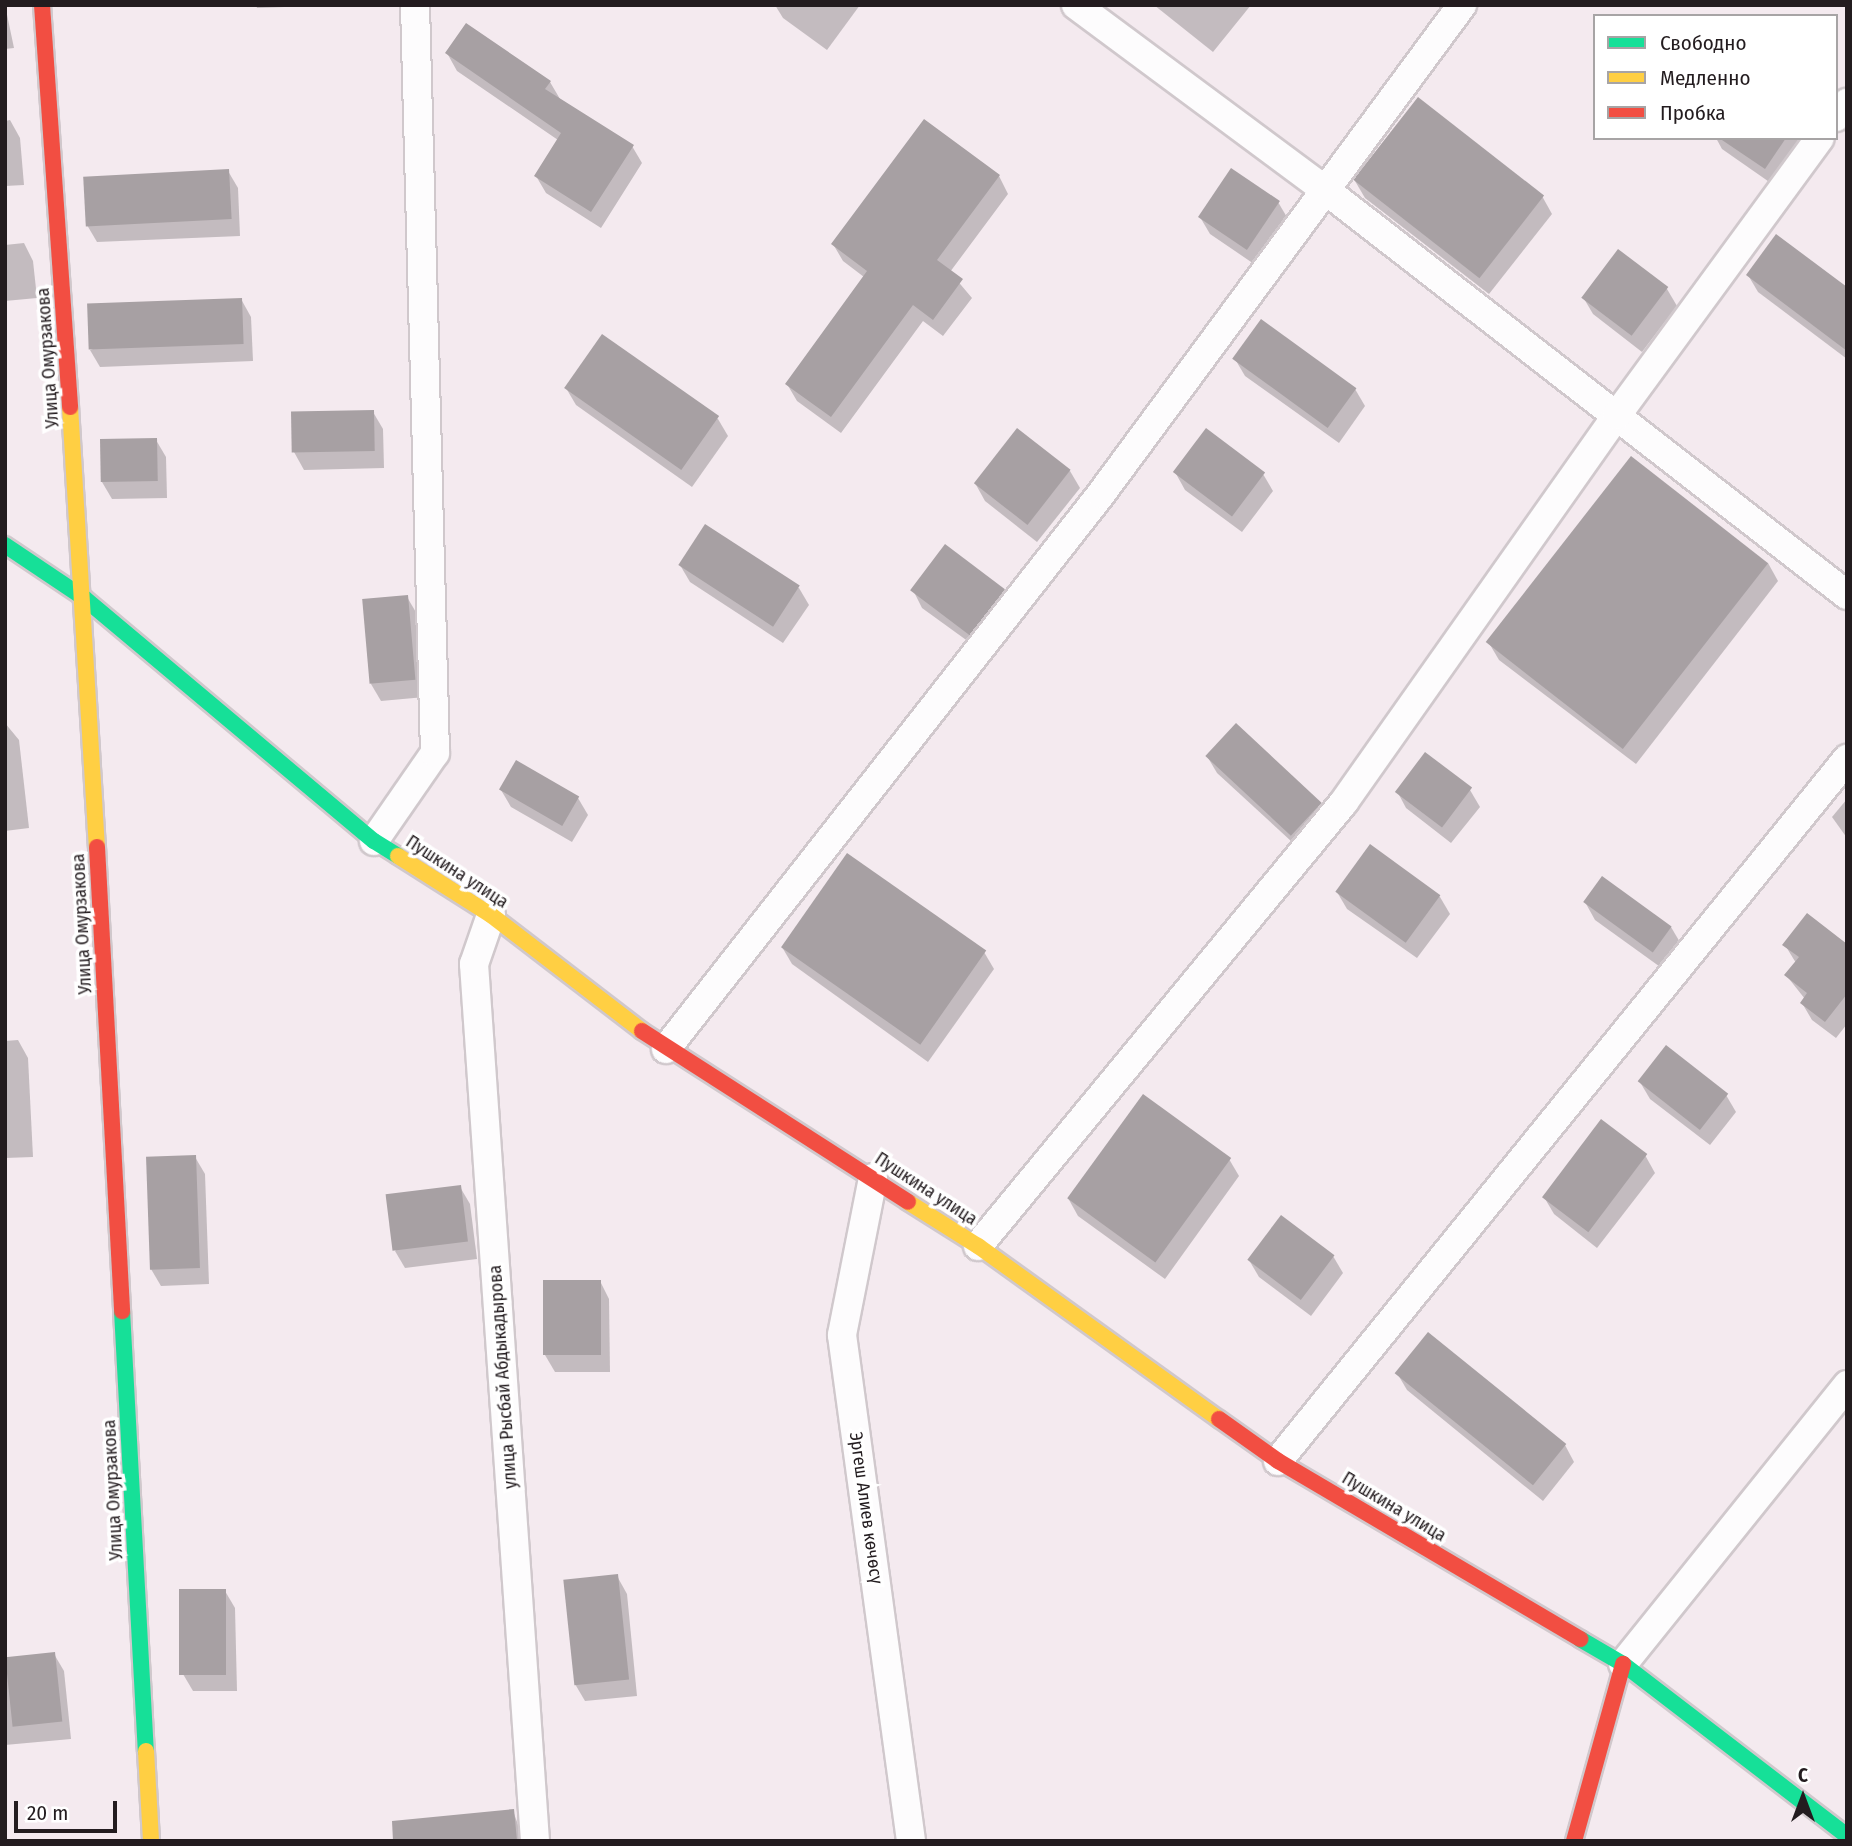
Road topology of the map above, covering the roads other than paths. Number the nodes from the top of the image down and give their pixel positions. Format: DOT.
graph roads {
  1 [pos="42,5"];
  2 [pos="415,5"];
  3 [pos="1076,5"];
  4 [pos="1462,5"];
  5 [pos="1820,140"];
  6 [pos="1328,192"];
  7 [pos="1617,415"];
  8 [pos="5,545"];
  9 [pos="1847,595"];
  10 [pos="83,598"];
  11 [pos="1847,760"];
  12 [pos="374,841"];
  13 [pos="491,915"];
  14 [pos="666,1049"];
  15 [pos="873,1178"];
  16 [pos="978,1246"];
  17 [pos="1847,1385"];
  18 [pos="1278,1461"];
  19 [pos="1623,1664"];
  20 [pos="1847,1836"];
  21 [pos="151,1841"];
  22 [pos="535,1841"];
  23 [pos="911,1841"];
  24 [pos="1574,1841"];
  1 -- 10 [label="main road, Улица Омурзакова"];
  2 -- 12 [label="street"];
  3 -- 6 [label="street"];
  4 -- 6 [label="street"];
  5 -- 7 [label="street"];
  6 -- 7 [label="street"];
  6 -- 14 [label="street"];
  7 -- 9 [label="street"];
  7 -- 16 [label="street"];
  8 -- 10 [label="main road, Пушкина улица"];
  10 -- 12 [label="main road, Пушкина улица"];
  10 -- 21 [label="main road, Улица Омурзакова"];
  11 -- 18 [label="street"];
  12 -- 13 [label="main road, Пушкина улица"];
  13 -- 14 [label="main road, Пушкина улица"];
  13 -- 22 [label="street, улица Рысбай Абдыкадырова"];
  14 -- 15 [label="main road, Пушкина улица"];
  15 -- 16 [label="main road, Пушкина улица"];
  15 -- 23 [label="street, Эргеш Алиев көчөсү"];
  16 -- 18 [label="main road, Пушкина улица"];
  17 -- 19 [label="street"];
  18 -- 19 [label="main road, Пушкина улица"];
  19 -- 20 [label="main road, Пушкина улица"];
  19 -- 24 [label="main road"];
}
